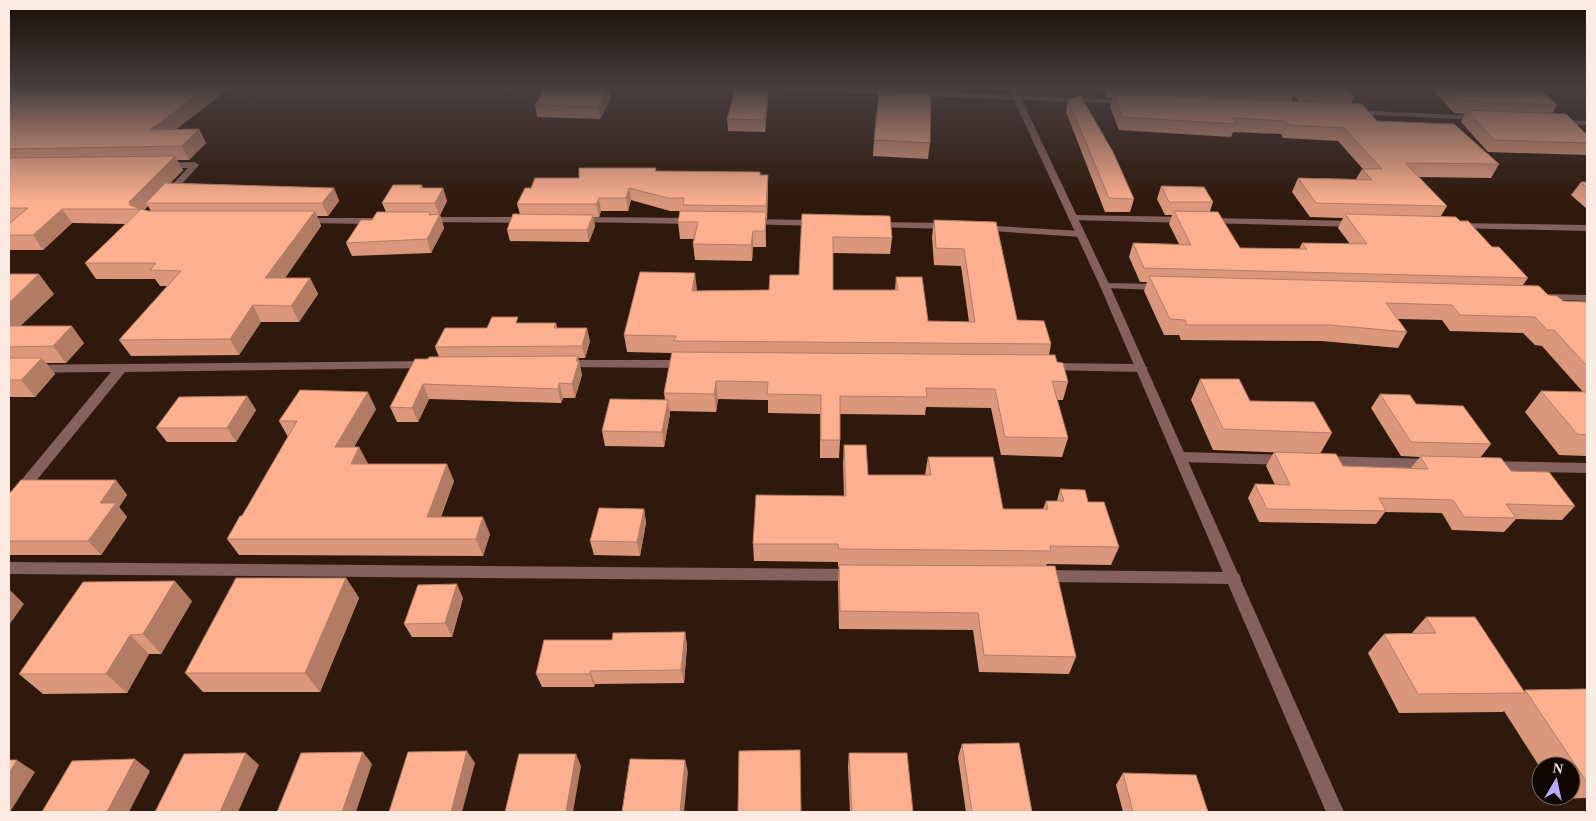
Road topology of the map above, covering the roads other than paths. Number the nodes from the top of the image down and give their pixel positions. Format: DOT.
graph roads {
  1 [pos="1030,126"];
  2 [pos="149,165"];
  3 [pos="158,204"];
  4 [pos="1073,218"];
  5 [pos="415,220"];
  6 [pos="535,220"];
  7 [pos="564,220"];
  8 [pos="296,221"];
  9 [pos="386,221"];
  10 [pos="703,221"];
  11 [pos="742,222"];
  12 [pos="831,224"];
  13 [pos="1370,224"];
  14 [pos="870,225"];
  15 [pos="1449,226"];
  16 [pos="1587,228"];
  17 [pos="1081,234"];
  18 [pos="1105,286"];
  19 [pos="1174,288"];
  20 [pos="1528,297"];
  21 [pos="1587,298"];
  22 [pos="554,364"];
  23 [pos="702,364"];
  24 [pos="446,365"];
  25 [pos="122,367"];
  26 [pos="1032,367"];
  27 [pos="1142,368"];
  28 [pos="9,369"];
  29 [pos="1181,457"];
  30 [pos="1449,464"];
  31 [pos="1478,465"];
  32 [pos="1587,468"];
  33 [pos="9,504"];
  34 [pos="9,568"];
  35 [pos="865,575"];
  36 [pos="1025,576"];
  37 [pos="1234,578"];
  38 [pos="1336,812"];
  1 -- 4 [label="street"];
  2 -- 3 [label="street"];
  4 -- 13 [label="street"];
  4 -- 17 [label="street"];
  5 -- 6 [label="street"];
  7 -- 10 [label="street"];
  8 -- 9 [label="street"];
  11 -- 12 [label="street"];
  14 -- 17 [label="street"];
  15 -- 16 [label="street"];
  17 -- 18 [label="street"];
  18 -- 19 [label="street"];
  18 -- 27 [label="street"];
  20 -- 21 [label="street"];
  22 -- 23 [label="street"];
  24 -- 25 [label="street"];
  25 -- 28 [label="street"];
  25 -- 33 [label="street"];
  26 -- 27 [label="street"];
  27 -- 29 [label="street"];
  29 -- 30 [label="street"];
  29 -- 37 [label="street"];
  31 -- 32 [label="street"];
  34 -- 35 [label="street"];
  36 -- 37 [label="street"];
  37 -- 38 [label="street"];
}
